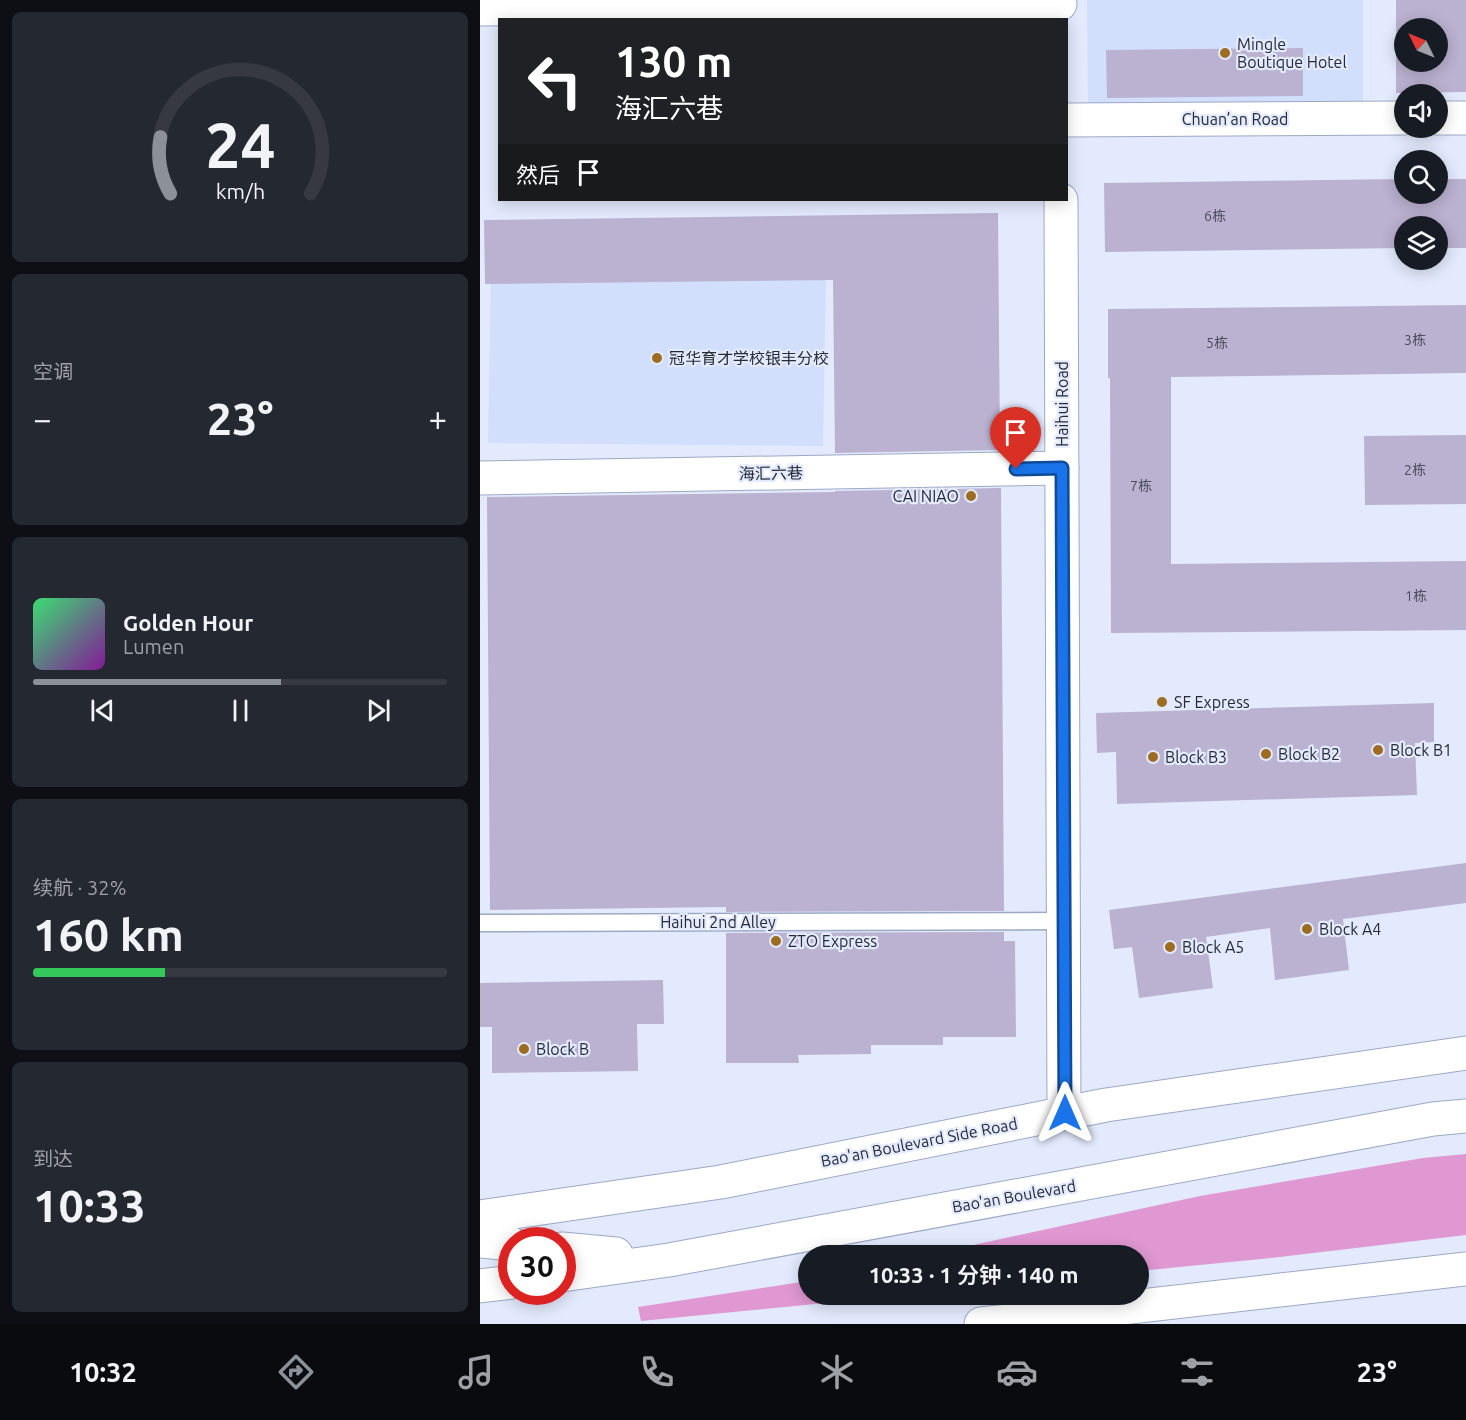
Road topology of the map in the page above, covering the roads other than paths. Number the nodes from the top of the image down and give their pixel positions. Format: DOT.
graph roads {
  1 [pos="690,4"];
  2 [pos="1060,8"];
  3 [pos="480,9"];
  4 [pos="1394,118"];
  5 [pos="1448,118"];
  6 [pos="1466,118"];
  7 [pos="1068,120"];
  8 [pos="1061,201"];
  9 [pos="1062,468"];
  10 [pos="480,478"];
  11 [pos="1064,921"];
  12 [pos="480,923"];
  13 [pos="1466,1053"];
  14 [pos="1065,1113"];
  15 [pos="1466,1116"];
  16 [pos="480,1217"];
  17 [pos="480,1241"];
  18 [pos="498,1243"];
  19 [pos="576,1250"];
  20 [pos="669,1260"];
  21 [pos="1466,1269"];
  22 [pos="576,1273"];
  23 [pos="498,1284"];
  24 [pos="480,1286"];
  25 [pos="981,1324"];
  1 -- 2 [label="main road"];
  1 -- 3 [label="main road"];
  4 -- 7 [label="main road, Chuan’an Road"];
  5 -- 6 [label="main road"];
  8 -- 9 [label="main road, Haihui Road"];
  9 -- 10 [label="main road, 海汇六巷"];
  9 -- 11 [label="main road, Haihui Road"];
  11 -- 12 [label="lane, Haihui 2nd Alley"];
  11 -- 14 [label="main road, Haihui Road"];
  13 -- 14 [label="main road, Bao'an Boulevard Side Road"];
  14 -- 16 [label="main road, Bao'an Boulevard Side Road"];
  15 -- 20 [label="main road, Bao'an Boulevard"];
  17 -- 18 [label="main road"];
  19 -- 20 [label="main road"];
  20 -- 22 [label="main road, Bao'an Boulevard"];
  21 -- 25 [label="main road"];
  23 -- 24 [label="main road"];
}
